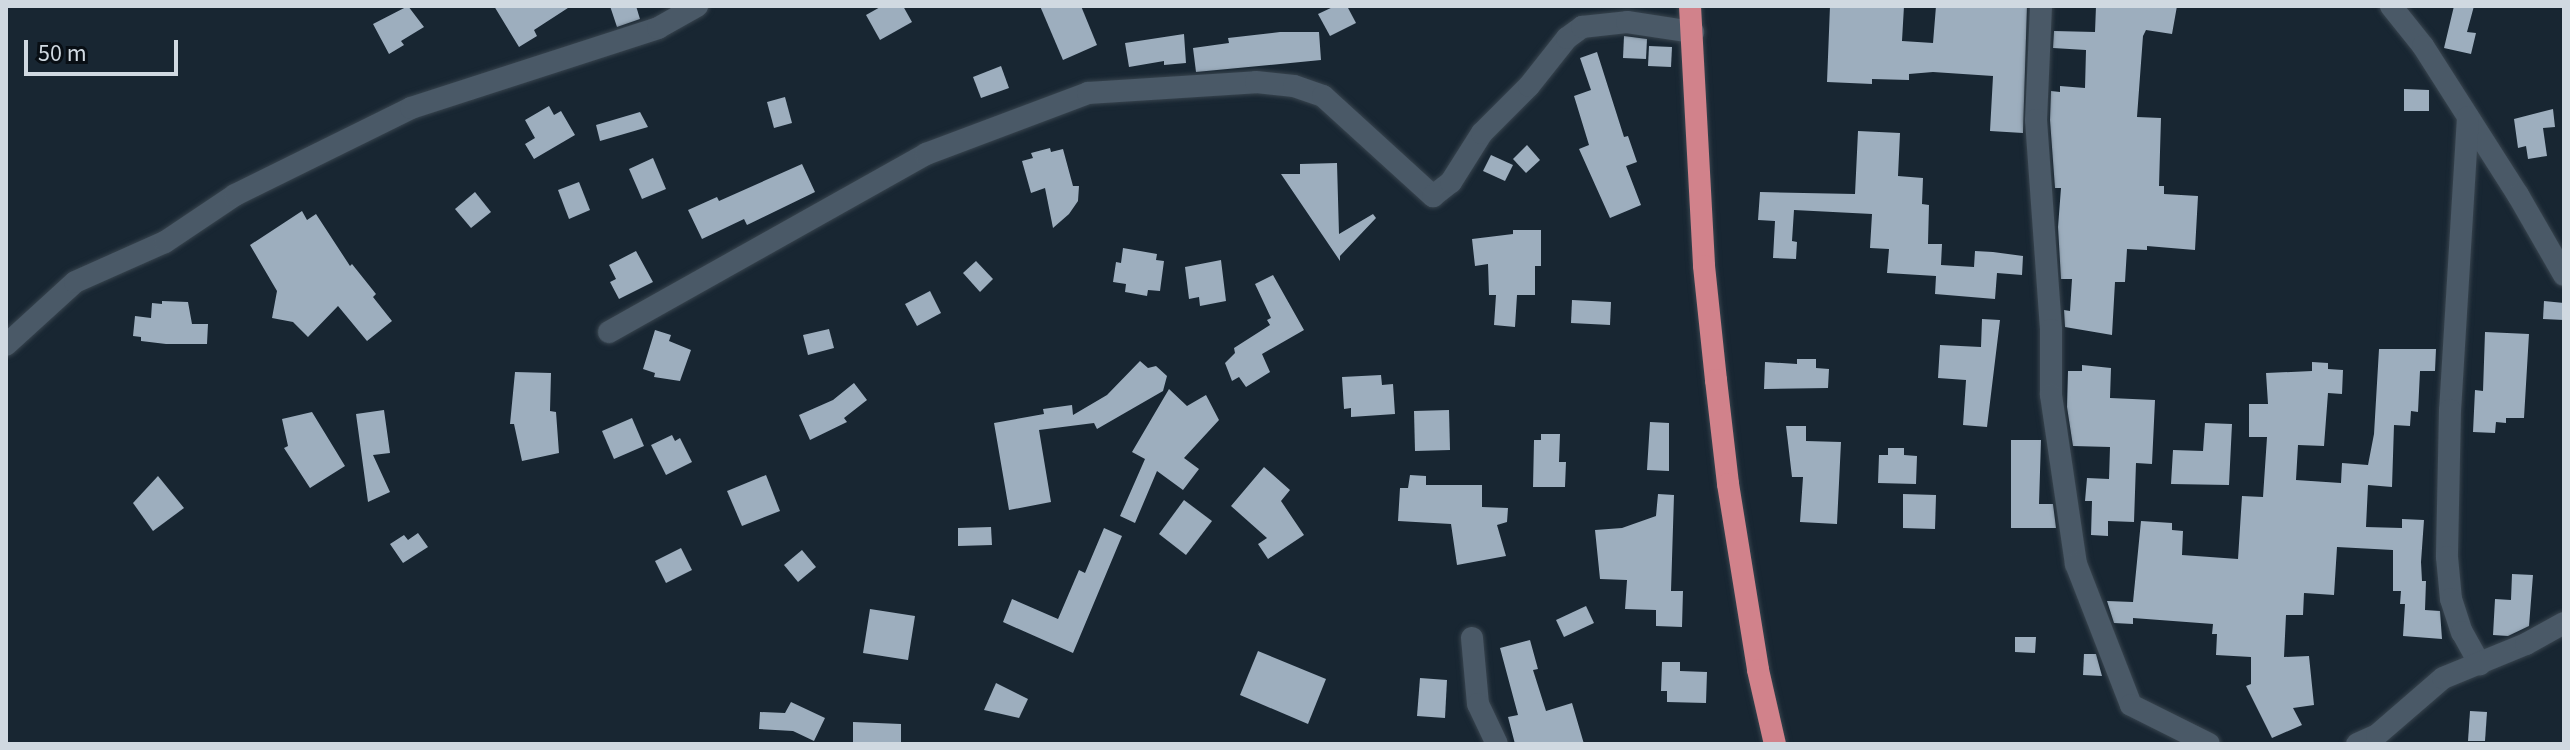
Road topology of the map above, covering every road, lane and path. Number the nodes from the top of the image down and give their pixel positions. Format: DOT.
graph roads {
  1 [pos="697,6"];
  2 [pos="1690,6"];
  3 [pos="2041,6"];
  4 [pos="2391,6"];
  5 [pos="1693,32"];
  6 [pos="2468,117"];
  7 [pos="2564,275"];
  8 [pos="609,332"];
  9 [pos="6,345"];
  10 [pos="2564,623"];
  11 [pos="1472,638"];
  12 [pos="2480,664"];
  13 [pos="1497,744"];
  14 [pos="1775,744"];
  15 [pos="2209,744"];
  16 [pos="2357,744"];
  1 -- 9 [label="street"];
  2 -- 5 [label="highway"];
  3 -- 15 [label="street"];
  4 -- 6 [label="street"];
  5 -- 8 [label="street"];
  5 -- 14 [label="highway"];
  6 -- 7 [label="street"];
  6 -- 12 [label="street"];
  10 -- 12 [label="street"];
  11 -- 13 [label="street"];
  12 -- 16 [label="street"];
}
